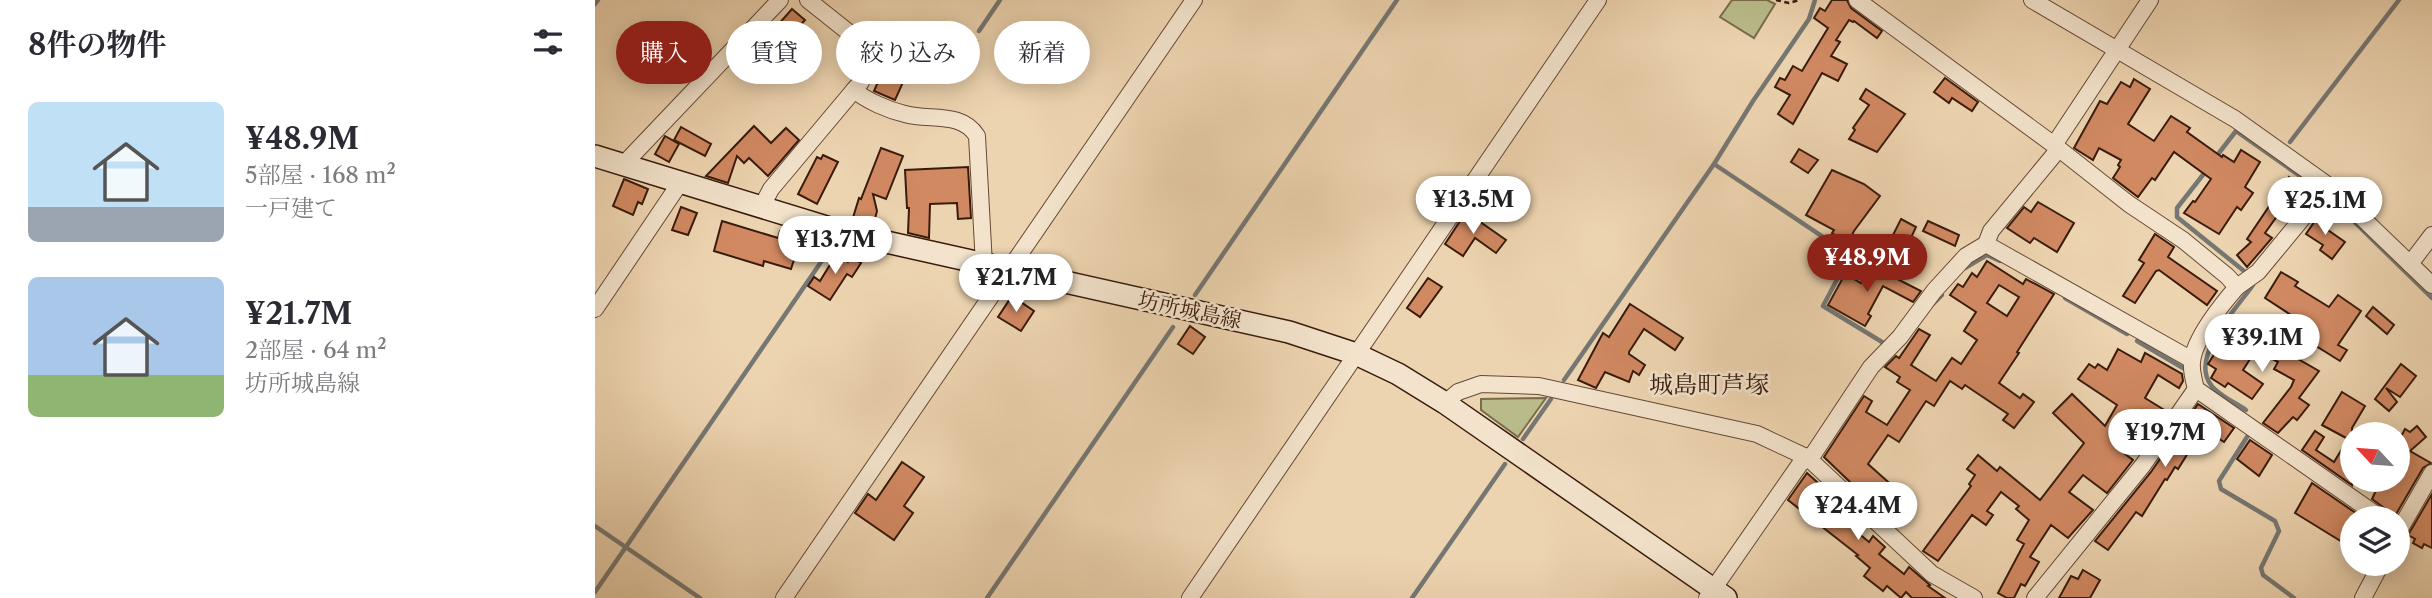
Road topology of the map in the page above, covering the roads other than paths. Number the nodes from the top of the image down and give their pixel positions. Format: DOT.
graph roads {
  1 [pos="781,0"];
  2 [pos="808,0"];
  3 [pos="1194,0"];
  4 [pos="1598,0"];
  5 [pos="1857,0"];
  6 [pos="2032,0"];
  7 [pos="2150,0"];
  8 [pos="2116,50"];
  9 [pos="854,90"];
  10 [pos="2056,148"];
  11 [pos="595,156"];
  12 [pos="623,165"];
  13 [pos="680,183"];
  14 [pos="2329,186"];
  15 [pos="761,208"];
  16 [pos="2432,235"];
  17 [pos="1986,244"];
  18 [pos="2410,264"];
  19 [pos="984,265"];
  20 [pos="1010,270"];
  21 [pos="2432,285"];
  22 [pos="2237,287"];
  23 [pos="595,309"];
  24 [pos="1356,354"];
  25 [pos="2192,360"];
  26 [pos="2196,389"];
  27 [pos="1445,403"];
  28 [pos="1808,458"];
  29 [pos="2432,473"];
  30 [pos="2364,506"];
  31 [pos="2410,511"];
  32 [pos="2375,576"];
  33 [pos="1716,595"];
  34 [pos="784,598"];
  35 [pos="1190,598"];
  36 [pos="1974,598"];
  37 [pos="2035,598"];
  38 [pos="2363,598"];
  1 -- 12 [label="street"];
  2 -- 9 [label="street"];
  3 -- 20 [label="street"];
  4 -- 24 [label="street"];
  5 -- 10 [label="street"];
  6 -- 8 [label="street"];
  7 -- 8 [label="street"];
  8 -- 10 [label="street"];
  8 -- 14 [label="street"];
  9 -- 15 [label="street"];
  9 -- 19 [label="street"];
  10 -- 17 [label="street"];
  10 -- 22 [label="street"];
  11 -- 12 [label="main road, 坊所城島線"];
  12 -- 13 [label="main road, 坊所城島線"];
  13 -- 15 [label="main road, 坊所城島線"];
  13 -- 23 [label="street"];
  14 -- 18 [label="street"];
  14 -- 22 [label="street"];
  15 -- 19 [label="main road, 坊所城島線"];
  16 -- 18 [label="street"];
  17 -- 25 [label="street"];
  17 -- 28 [label="street"];
  18 -- 21 [label="street"];
  19 -- 20 [label="main road, 坊所城島線"];
  20 -- 24 [label="main road, 坊所城島線"];
  20 -- 34 [label="street"];
  22 -- 25 [label="street"];
  24 -- 27 [label="main road, 坊所城島線"];
  24 -- 35 [label="street"];
  25 -- 26 [label="street"];
  26 -- 30 [label="street"];
  26 -- 37 [label="street"];
  27 -- 28 [label="street"];
  27 -- 33 [label="main road, 坊所城島線"];
  28 -- 33 [label="street"];
  28 -- 36 [label="street"];
  29 -- 31 [label="street"];
  32 -- 38 [label="street"];
}
